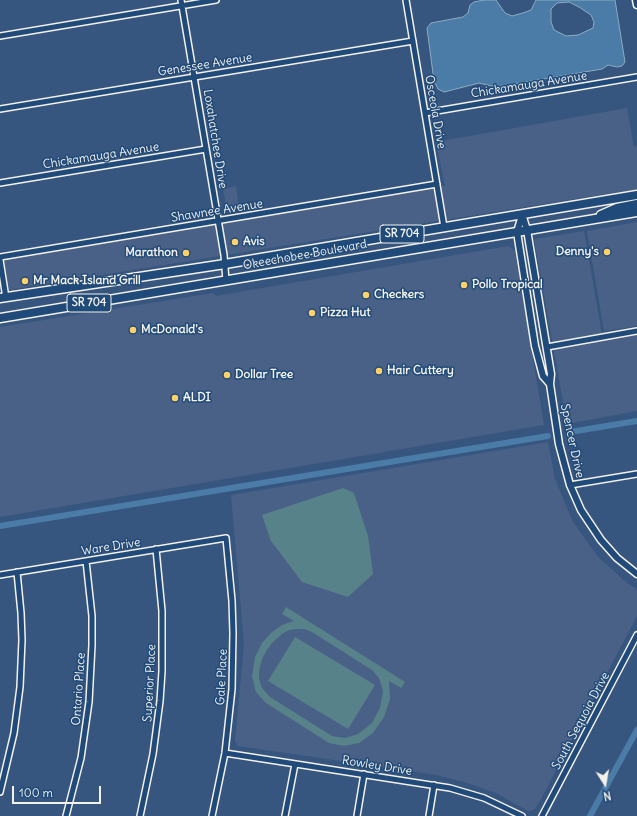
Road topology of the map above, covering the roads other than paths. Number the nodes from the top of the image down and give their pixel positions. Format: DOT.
graph roads {
  1 [pos="216,0"];
  2 [pos="406,0"];
  3 [pos="636,0"];
  4 [pos="182,3"];
  5 [pos="637,4"];
  6 [pos="0,36"];
  7 [pos="413,41"];
  8 [pos="194,77"];
  9 [pos="637,77"];
  10 [pos="0,109"];
  11 [pos="425,112"];
  12 [pos="206,149"];
  13 [pos="0,183"];
  14 [pos="437,184"];
  15 [pos="637,195"];
  16 [pos="637,204"];
  17 [pos="637,212"];
  18 [pos="522,214"];
  19 [pos="589,220"];
  20 [pos="218,221"];
  21 [pos="444,227"];
  22 [pos="528,230"];
  23 [pos="517,232"];
  24 [pos="0,257"];
  25 [pos="0,260"];
  26 [pos="225,264"];
  27 [pos="226,281"];
  28 [pos="3,298"];
  29 [pos="528,299"];
  30 [pos="541,310"];
  31 [pos="0,318"];
  32 [pos="637,331"];
  33 [pos="547,346"];
  34 [pos="550,384"];
  35 [pos="637,474"];
  36 [pos="570,485"];
  37 [pos="226,538"];
  38 [pos="156,549"];
  39 [pos="86,561"];
  40 [pos="17,572"];
  41 [pos="637,574"];
  42 [pos="0,575"];
  43 [pos="637,634"];
  44 [pos="225,753"];
  45 [pos="295,764"];
  46 [pos="364,774"];
  47 [pos="434,785"];
  48 [pos="0,792"];
  49 [pos="66,816"];
  50 [pos="140,816"];
  51 [pos="212,816"];
  52 [pos="285,816"];
  53 [pos="357,816"];
  54 [pos="428,816"];
  55 [pos="522,816"];
  56 [pos="542,816"];
  1 -- 4 [label="street"];
  2 -- 7 [label="street, Osceola Drive"];
  3 -- 5 [label="street"];
  4 -- 6 [label="street"];
  4 -- 8 [label="street, Loxahatchee Drive"];
  7 -- 8 [label="street, Genessee Avenue"];
  7 -- 11 [label="street, Osceola Drive"];
  8 -- 10 [label="street, Genessee Avenue"];
  8 -- 12 [label="street, Loxahatchee Drive"];
  9 -- 11 [label="street, Chickamauga Avenue"];
  11 -- 14 [label="street, Osceola Drive"];
  12 -- 13 [label="street, Chickamauga Avenue"];
  12 -- 20 [label="street, Loxahatchee Drive"];
  14 -- 20 [label="street, Shawnee Avenue"];
  14 -- 21 [label="street, Osceola Drive"];
  15 -- 18 [label="main road, Okeechobee Boulevard / SR 704"];
  16 -- 19 [label="main road"];
  17 -- 19 [label="main road, Okeechobee Boulevard / SR 704"];
  18 -- 21 [label="main road, Okeechobee Boulevard / SR 704"];
  18 -- 22 [label="street, Spencer Drive"];
  18 -- 23 [label="street, Spencer Drive"];
  19 -- 22 [label="main road, Okeechobee Boulevard / SR 704"];
  20 -- 24 [label="street, Shawnee Avenue"];
  20 -- 26 [label="street, Loxahatchee Drive"];
  21 -- 26 [label="main road, Okeechobee Boulevard / SR 704"];
  22 -- 23 [label="main road, Okeechobee Boulevard / SR 704"];
  22 -- 30 [label="street, Spencer Drive"];
  23 -- 27 [label="main road, Okeechobee Boulevard / SR 704"];
  23 -- 29 [label="street, Spencer Drive"];
  25 -- 28 [label="street"];
  26 -- 27 [label="street, Loxahatchee Drive"];
  26 -- 28 [label="main road, Okeechobee Boulevard / SR 704"];
  27 -- 31 [label="main road, Okeechobee Boulevard / SR 704"];
  29 -- 30 [label="street"];
  29 -- 34 [label="street, Spencer Drive"];
  30 -- 33 [label="street, Spencer Drive"];
  32 -- 33 [label="street"];
  33 -- 34 [label="street, Spencer Drive"];
  34 -- 36 [label="street, Spencer Drive"];
  35 -- 36 [label="street"];
  36 -- 41 [label="street, Spencer Drive"];
  37 -- 38 [label="street, Ware Drive"];
  37 -- 44 [label="street, Gale Place"];
  38 -- 39 [label="street, Ware Drive"];
  38 -- 50 [label="street, Superior Place"];
  39 -- 40 [label="street, Ware Drive"];
  39 -- 49 [label="street, Ontario Place"];
  40 -- 42 [label="street, Ware Drive"];
  40 -- 48 [label="street"];
  43 -- 56 [label="street, South Sequoia Drive"];
  44 -- 45 [label="street, Rowley Drive"];
  44 -- 51 [label="street, Gale Place"];
  45 -- 46 [label="street, Rowley Drive"];
  45 -- 52 [label="street"];
  46 -- 47 [label="street, Rowley Drive"];
  46 -- 53 [label="street"];
  47 -- 54 [label="street"];
  47 -- 55 [label="street, Rowley Drive"];
}
